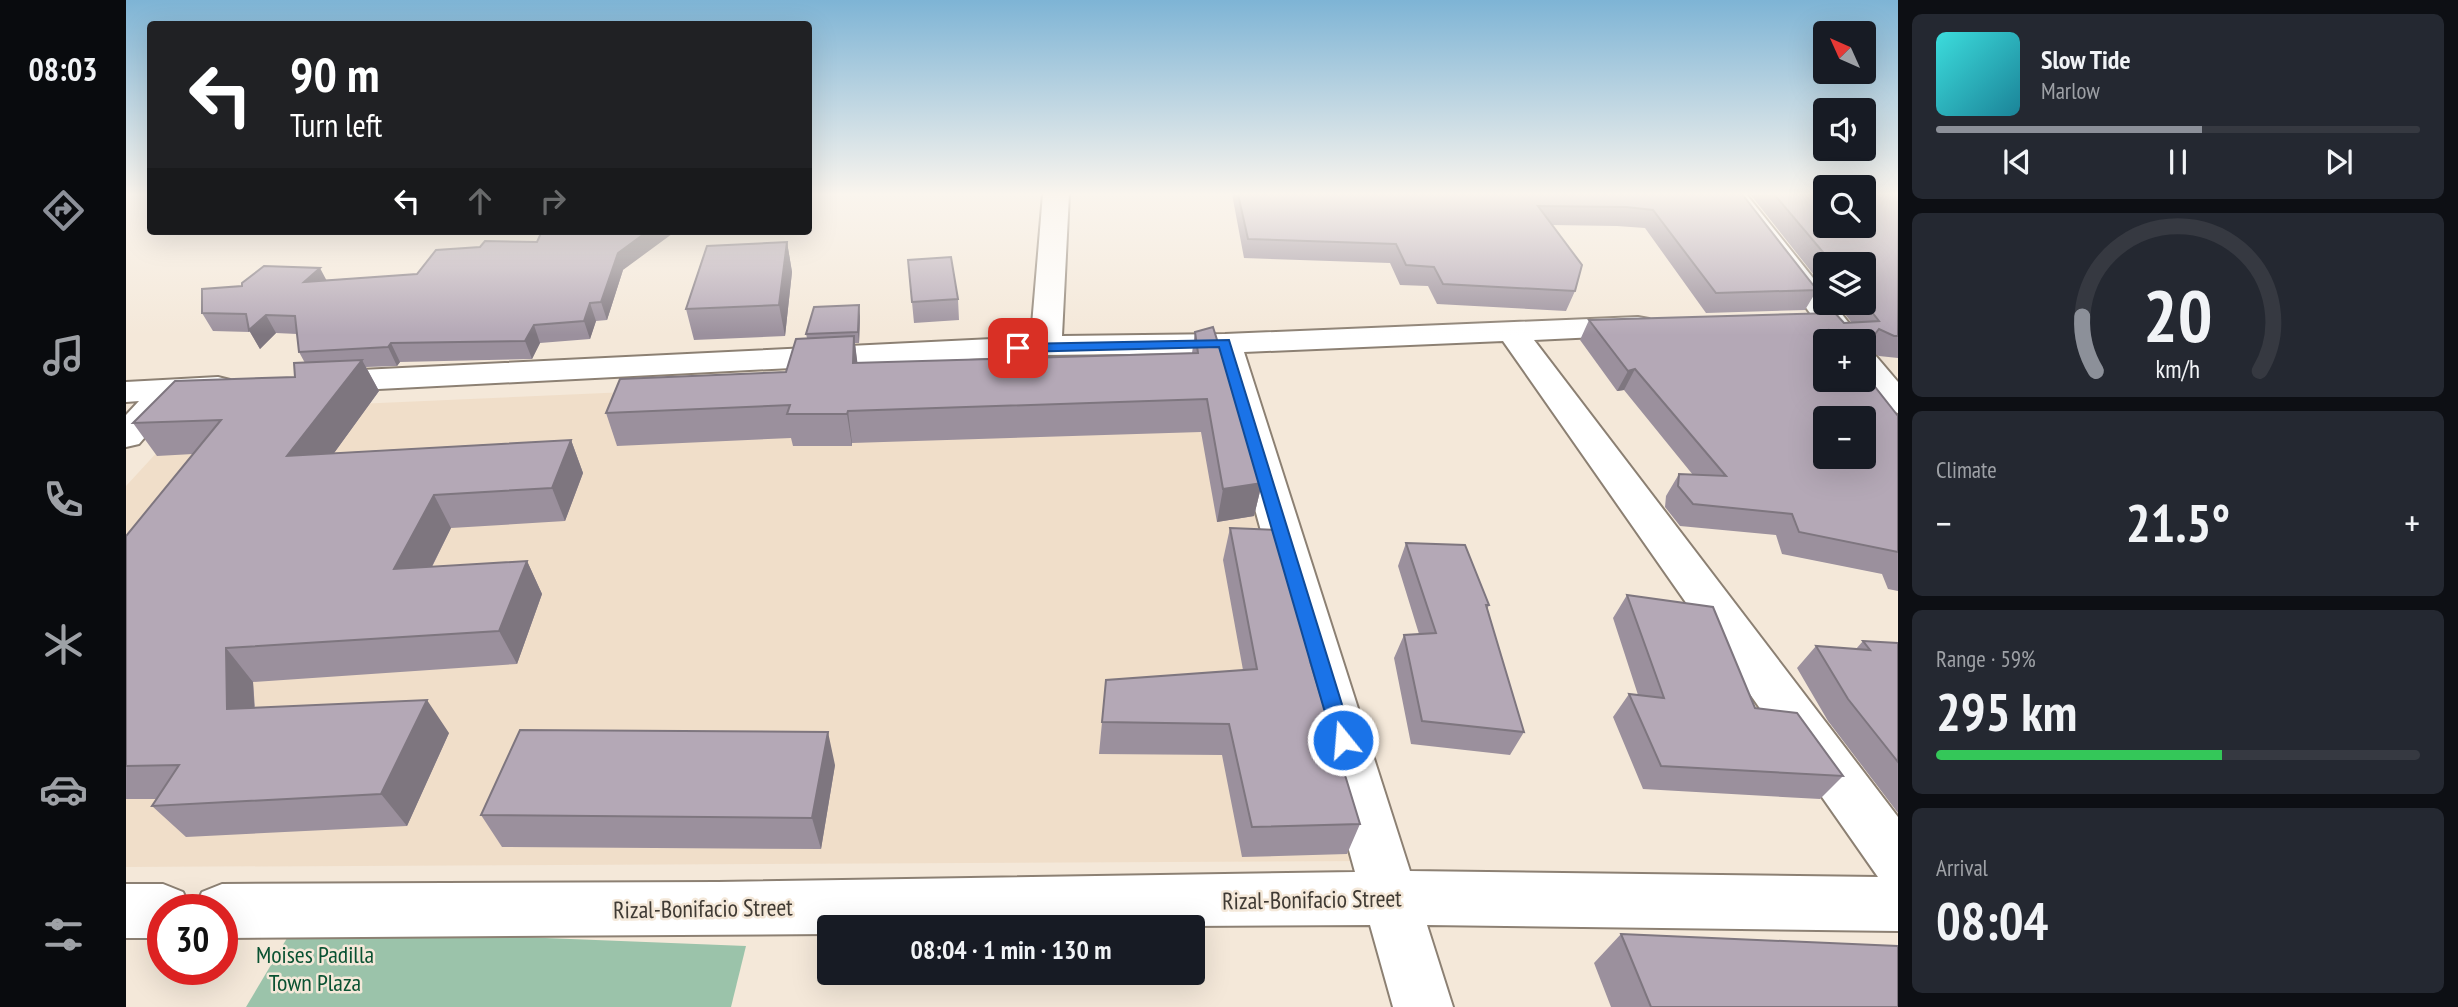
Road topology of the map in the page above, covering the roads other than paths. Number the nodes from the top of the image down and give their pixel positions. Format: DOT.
graph roads {
  1 [pos="1053,241"];
  2 [pos="1766,241"];
  3 [pos="1663,326"];
  4 [pos="1826,328"];
  5 [pos="1511,330"];
  6 [pos="1225,343"];
  7 [pos="1046,346"];
  8 [pos="1876,376"];
  9 [pos="293,383"];
  10 [pos="251,386"];
  11 [pos="168,390"];
  12 [pos="126,392"];
  13 [pos="1898,402"];
  14 [pos="126,436"];
  15 [pos="1898,860"];
  16 [pos="1390,898"];
  17 [pos="1898,905"];
  18 [pos="126,911"];
  19 [pos="147,911"];
  20 [pos="238,911"];
  21 [pos="1423,1007"];
  1 -- 7 [label="street"];
  2 -- 4 [label="street"];
  3 -- 5 [label="street"];
  5 -- 6 [label="street"];
  5 -- 15 [label="street"];
  6 -- 7 [label="street"];
  6 -- 16 [label="street"];
  7 -- 9 [label="street"];
  8 -- 13 [label="street"];
  10 -- 11 [label="street"];
  11 -- 12 [label="street"];
  11 -- 14 [label="street"];
  16 -- 17 [label="street, Rizal-Bonifacio Street"];
  16 -- 20 [label="street, Rizal-Bonifacio Street"];
  16 -- 21 [label="street"];
  18 -- 19 [label="street"];
}
